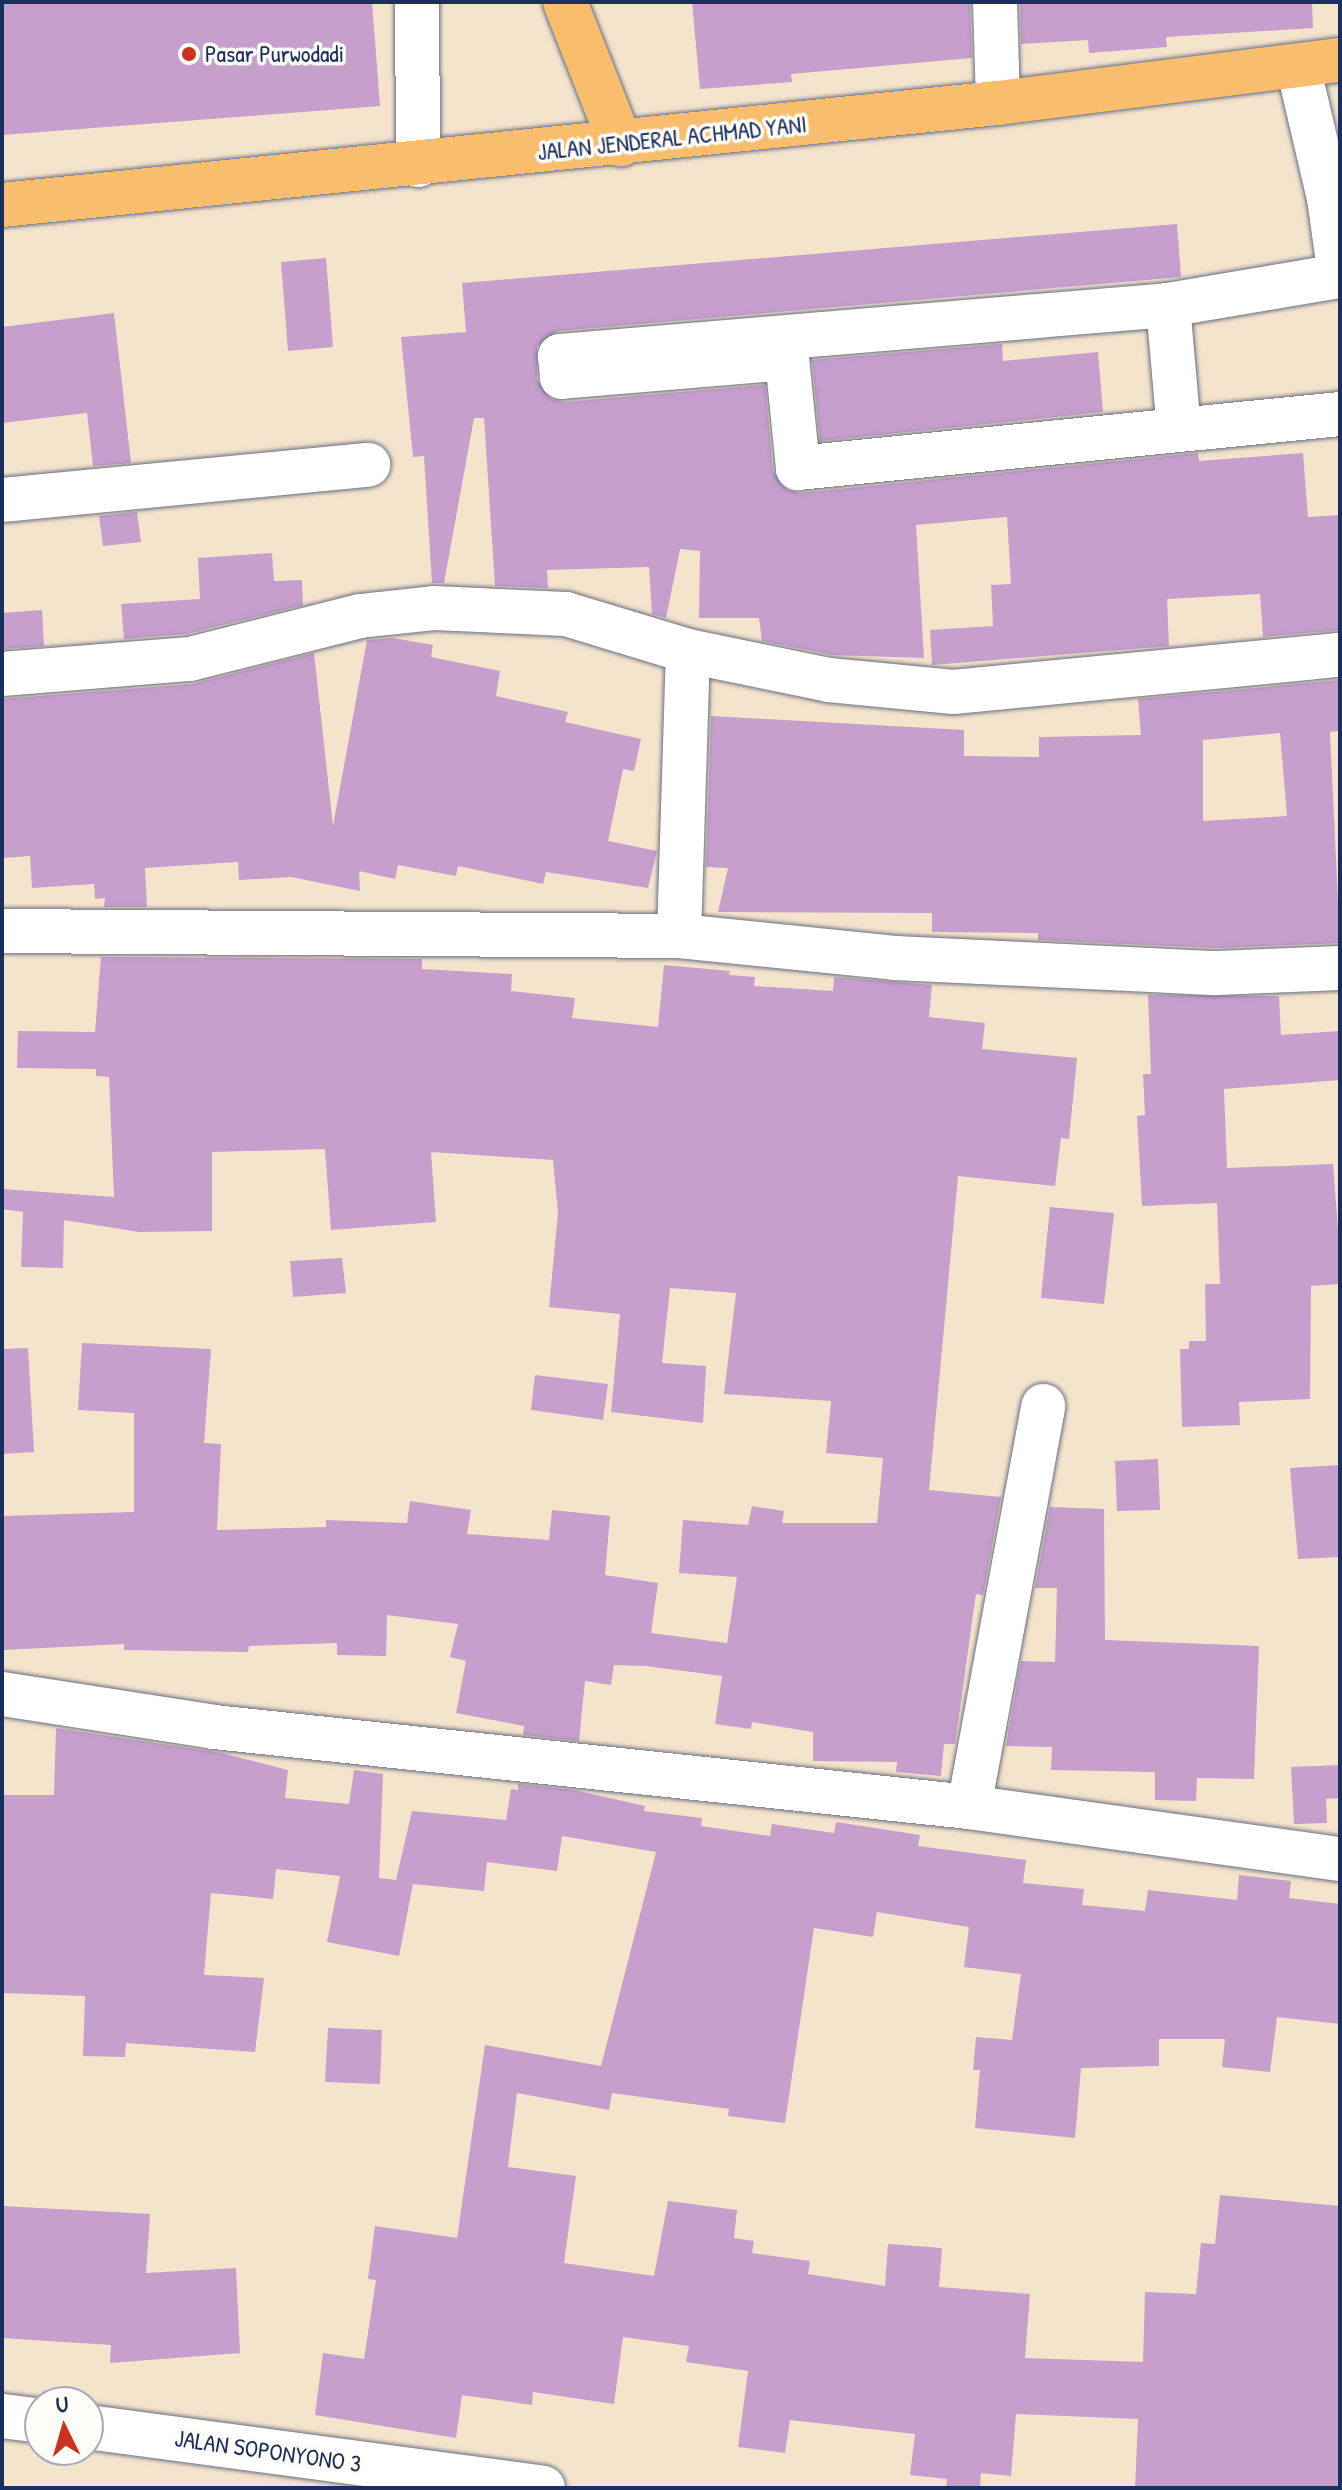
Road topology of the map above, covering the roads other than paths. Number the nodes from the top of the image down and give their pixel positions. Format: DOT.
graph roads {
  1 [pos="417,2"];
  2 [pos="565,2"];
  3 [pos="995,2"];
  4 [pos="1319,63"];
  5 [pos="998,103"];
  6 [pos="621,144"];
  7 [pos="418,165"];
  8 [pos="1334,199"];
  9 [pos="2,205"];
  10 [pos="1340,276"];
  11 [pos="1168,305"];
  12 [pos="1340,414"];
  13 [pos="1179,430"];
  14 [pos="368,465"];
  15 [pos="2,500"];
  16 [pos="688,651"];
  17 [pos="1340,655"];
  18 [pos="2,674"];
  19 [pos="2,931"];
  20 [pos="679,936"];
  21 [pos="1340,968"];
  22 [pos="1043,1406"];
  23 [pos="2,1694"];
  24 [pos="969,1807"];
  25 [pos="1340,1859"];
  26 [pos="2,2416"];
  27 [pos="24,2419"];
  28 [pos="104,2429"];
  29 [pos="543,2488"];
  1 -- 7 [label="street"];
  2 -- 6 [label="main road"];
  3 -- 5 [label="street"];
  4 -- 5 [label="main road, JALAN JENDERAL ACHMAD YANI"];
  4 -- 8 [label="street"];
  5 -- 6 [label="main road, JALAN JENDERAL ACHMAD YANI"];
  6 -- 7 [label="main road, JALAN JENDERAL ACHMAD YANI"];
  7 -- 9 [label="main road, JALAN JENDERAL ACHMAD YANI"];
  8 -- 10 [label="street"];
  10 -- 11 [label="street"];
  11 -- 13 [label="street"];
  11 -- 13 [label="street"];
  12 -- 13 [label="street"];
  14 -- 15 [label="street"];
  16 -- 17 [label="street"];
  16 -- 18 [label="street"];
  16 -- 20 [label="street"];
  19 -- 20 [label="street"];
  20 -- 21 [label="street"];
  22 -- 24 [label="street"];
  23 -- 24 [label="street"];
  24 -- 25 [label="street"];
  26 -- 27 [label="street"];
  28 -- 29 [label="street, JALAN SOPONYONO 3"];
}
